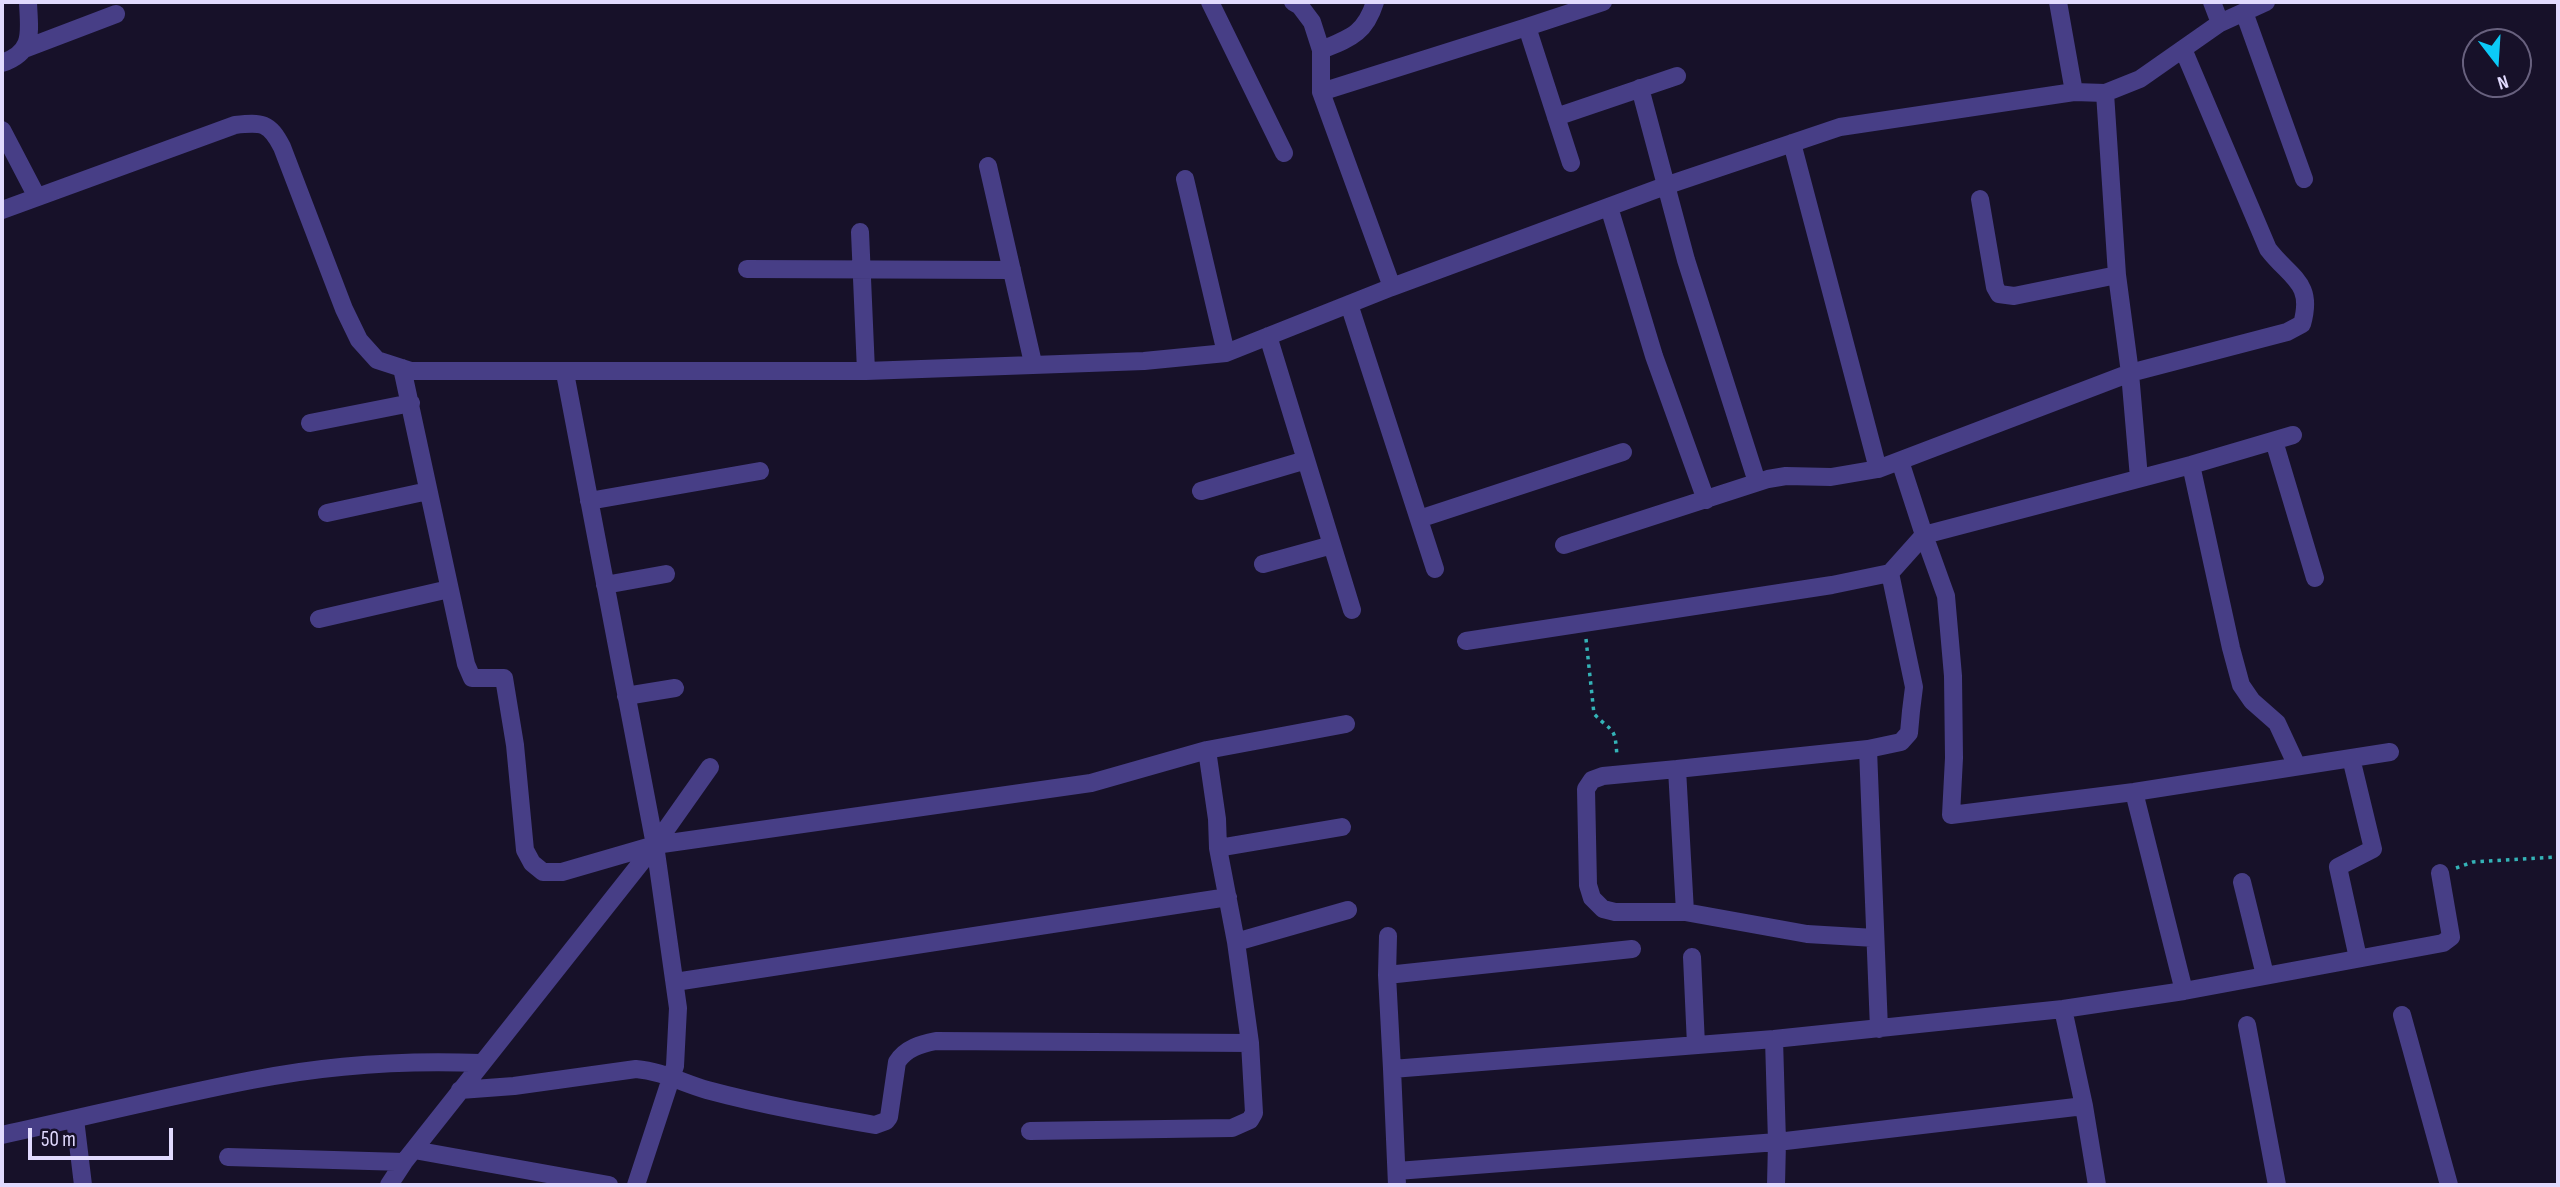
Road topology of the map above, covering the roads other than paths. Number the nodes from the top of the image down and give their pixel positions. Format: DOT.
graph roads {
  1 [pos="28,2"];
  2 [pos="1210,2"];
  3 [pos="1294,2"];
  4 [pos="1375,2"];
  5 [pos="1603,2"];
  6 [pos="2058,2"];
  7 [pos="2213,2"];
  8 [pos="2266,2"];
  9 [pos="2244,12"];
  10 [pos="116,14"];
  11 [pos="2220,23"];
  12 [pos="1527,27"];
  13 [pos="24,48"];
  14 [pos="2183,49"];
  15 [pos="1321,50"];
  16 [pos="2,64"];
  17 [pos="1677,76"];
  18 [pos="1640,88"];
  19 [pos="1321,92"];
  20 [pos="2074,92"];
  21 [pos="2105,93"];
  22 [pos="1556,117"];
  23 [pos="2,130"];
  24 [pos="1792,143"];
  25 [pos="1284,153"];
  26 [pos="1571,163"];
  27 [pos="988,166"];
  28 [pos="1185,179"];
  29 [pos="2304,179"];
  30 [pos="1665,186"];
  31 [pos="37,197"];
  32 [pos="1980,199"];
  33 [pos="1609,207"];
  34 [pos="2,210"];
  35 [pos="860,232"];
  36 [pos="747,269"];
  37 [pos="860,270"];
  38 [pos="1012,270"];
  39 [pos="2117,275"];
  40 [pos="1392,287"];
  41 [pos="1349,304"];
  42 [pos="1268,336"];
  43 [pos="1226,353"];
  44 [pos="1033,363"];
  45 [pos="402,368"];
  46 [pos="866,372"];
  47 [pos="565,373"];
  48 [pos="2130,373"];
  49 [pos="411,403"];
  50 [pos="310,422"];
  51 [pos="2293,435"];
  52 [pos="2274,442"];
  53 [pos="1623,452"];
  54 [pos="1306,460"];
  55 [pos="1900,461"];
  56 [pos="2191,465"];
  57 [pos="1878,469"];
  58 [pos="760,471"];
  59 [pos="2138,478"];
  60 [pos="1757,482"];
  61 [pos="428,491"];
  62 [pos="1201,491"];
  63 [pos="1706,500"];
  64 [pos="589,501"];
  65 [pos="327,513"];
  66 [pos="1419,519"];
  67 [pos="1924,535"];
  68 [pos="1332,545"];
  69 [pos="1564,545"];
  70 [pos="1263,565"];
  71 [pos="1435,569"];
  72 [pos="1890,573"];
  73 [pos="666,574"];
  74 [pos="2315,578"];
  75 [pos="605,585"];
  76 [pos="449,589"];
  77 [pos="1352,610"];
  78 [pos="319,619"];
  79 [pos="1466,641"];
  80 [pos="675,688"];
  81 [pos="626,696"];
  82 [pos="1346,724"];
  83 [pos="1868,749"];
  84 [pos="1207,750"];
  85 [pos="2390,752"];
  86 [pos="2351,758"];
  87 [pos="2298,766"];
  88 [pos="710,767"];
  89 [pos="1677,769"];
  90 [pos="2134,792"];
  91 [pos="1342,827"];
  92 [pos="655,845"];
  93 [pos="1218,848"];
  94 [pos="2440,873"];
  95 [pos="2242,882"];
  96 [pos="1228,897"];
  97 [pos="1348,910"];
  98 [pos="1685,912"];
  99 [pos="1388,936"];
  100 [pos="1875,938"];
  101 [pos="1236,942"];
  102 [pos="1632,949"];
  103 [pos="1692,957"];
  104 [pos="2358,958"];
  105 [pos="1387,975"];
  106 [pos="2265,975"];
  107 [pos="675,982"];
  108 [pos="2184,991"];
  109 [pos="2063,1009"];
  110 [pos="2402,1016"];
  111 [pos="2248,1025"];
  112 [pos="1879,1029"];
  113 [pos="1774,1039"];
  114 [pos="1250,1043"];
  115 [pos="1696,1045"];
  116 [pos="481,1063"];
  117 [pos="1392,1069"];
  118 [pos="671,1077"];
  119 [pos="460,1090"];
  120 [pos="2084,1106"];
  121 [pos="75,1119"];
  122 [pos="1030,1132"];
  123 [pos="2,1135"];
  124 [pos="1777,1142"];
  125 [pos="409,1156"];
  126 [pos="228,1157"];
  127 [pos="1397,1178"];
  128 [pos="83,1185"];
  129 [pos="389,1185"];
  130 [pos="609,1185"];
  131 [pos="636,1185"];
  132 [pos="1776,1185"];
  133 [pos="2097,1185"];
  134 [pos="2277,1185"];
  135 [pos="2449,1185"];
  1 -- 13 [label="street"];
  2 -- 25 [label="street"];
  3 -- 15 [label="street"];
  4 -- 15 [label="street"];
  5 -- 12 [label="street"];
  6 -- 20 [label="street"];
  7 -- 11 [label="street"];
  8 -- 9 [label="street"];
  9 -- 11 [label="street"];
  9 -- 29 [label="street"];
  10 -- 13 [label="street"];
  11 -- 14 [label="street"];
  12 -- 19 [label="street"];
  12 -- 22 [label="street"];
  13 -- 16 [label="street"];
  14 -- 21 [label="street"];
  14 -- 48 [label="street"];
  15 -- 19 [label="street"];
  17 -- 18 [label="street"];
  18 -- 22 [label="street"];
  18 -- 30 [label="street"];
  19 -- 40 [label="street"];
  20 -- 21 [label="street"];
  20 -- 24 [label="street"];
  21 -- 39 [label="street"];
  22 -- 26 [label="street"];
  23 -- 31 [label="street"];
  24 -- 30 [label="street"];
  24 -- 57 [label="street"];
  27 -- 38 [label="street"];
  28 -- 43 [label="street"];
  30 -- 33 [label="street"];
  30 -- 60 [label="street"];
  31 -- 34 [label="street"];
  31 -- 45 [label="street"];
  32 -- 39 [label="street"];
  33 -- 40 [label="street"];
  33 -- 63 [label="street"];
  35 -- 37 [label="street"];
  36 -- 37 [label="street"];
  37 -- 38 [label="street"];
  37 -- 46 [label="street"];
  38 -- 44 [label="street"];
  39 -- 48 [label="street"];
  40 -- 41 [label="street"];
  41 -- 42 [label="street"];
  41 -- 66 [label="street"];
  42 -- 43 [label="street"];
  42 -- 54 [label="street"];
  43 -- 44 [label="street"];
  44 -- 46 [label="street"];
  45 -- 47 [label="street"];
  45 -- 49 [label="street"];
  46 -- 47 [label="street"];
  47 -- 64 [label="street"];
  48 -- 55 [label="street"];
  48 -- 59 [label="street"];
  49 -- 50 [label="street"];
  49 -- 61 [label="street"];
  51 -- 52 [label="street"];
  52 -- 56 [label="street"];
  52 -- 74 [label="street"];
  53 -- 66 [label="street"];
  54 -- 62 [label="street"];
  54 -- 68 [label="street"];
  55 -- 57 [label="street"];
  55 -- 67 [label="street"];
  56 -- 59 [label="street"];
  56 -- 87 [label="street"];
  57 -- 60 [label="street"];
  58 -- 64 [label="street"];
  59 -- 67 [label="street"];
  60 -- 63 [label="street"];
  61 -- 65 [label="street"];
  61 -- 76 [label="street"];
  63 -- 69 [label="street"];
  64 -- 75 [label="street"];
  66 -- 71 [label="street"];
  67 -- 72 [label="street"];
  67 -- 90 [label="street"];
  68 -- 70 [label="street"];
  68 -- 77 [label="street"];
  72 -- 79 [label="street"];
  72 -- 83 [label="street"];
  73 -- 75 [label="street"];
  75 -- 81 [label="street"];
  76 -- 78 [label="street"];
  76 -- 92 [label="street"];
  80 -- 81 [label="street"];
  81 -- 92 [label="street"];
  82 -- 84 [label="street"];
  83 -- 89 [label="street"];
  83 -- 100 [label="street"];
  84 -- 92 [label="street"];
  84 -- 93 [label="street"];
  85 -- 86 [label="street"];
  86 -- 87 [label="street"];
  86 -- 104 [label="street"];
  87 -- 90 [label="street"];
  88 -- 92 [label="street"];
  89 -- 98 [label="street"];
  89 -- 98 [label="street"];
  90 -- 108 [label="street"];
  91 -- 93 [label="street"];
  92 -- 107 [label="street"];
  92 -- 116 [label="street"];
  93 -- 96 [label="street"];
  94 -- 104 [label="street"];
  95 -- 106 [label="street"];
  96 -- 101 [label="street"];
  96 -- 107 [label="street"];
  97 -- 101 [label="street"];
  98 -- 100 [label="street"];
  99 -- 105 [label="street"];
  100 -- 112 [label="street"];
  101 -- 114 [label="street"];
  102 -- 105 [label="street"];
  103 -- 115 [label="street"];
  104 -- 106 [label="street"];
  105 -- 117 [label="street"];
  106 -- 108 [label="street"];
  107 -- 118 [label="street"];
  108 -- 109 [label="street"];
  109 -- 112 [label="street"];
  109 -- 120 [label="street"];
  110 -- 135 [label="street"];
  111 -- 134 [label="street"];
  112 -- 113 [label="street"];
  113 -- 115 [label="street"];
  113 -- 124 [label="street"];
  114 -- 118 [label="street"];
  114 -- 122 [label="street"];
  115 -- 117 [label="street"];
  116 -- 119 [label="street"];
  116 -- 121 [label="street"];
  117 -- 127 [label="street"];
  118 -- 119 [label="street"];
  118 -- 131 [label="street"];
  119 -- 125 [label="street"];
  120 -- 124 [label="street"];
  120 -- 133 [label="street"];
  121 -- 123 [label="street"];
  121 -- 128 [label="street"];
  124 -- 127 [label="street"];
  124 -- 132 [label="street"];
  125 -- 126 [label="street"];
  125 -- 129 [label="street"];
  125 -- 130 [label="street"];
}
